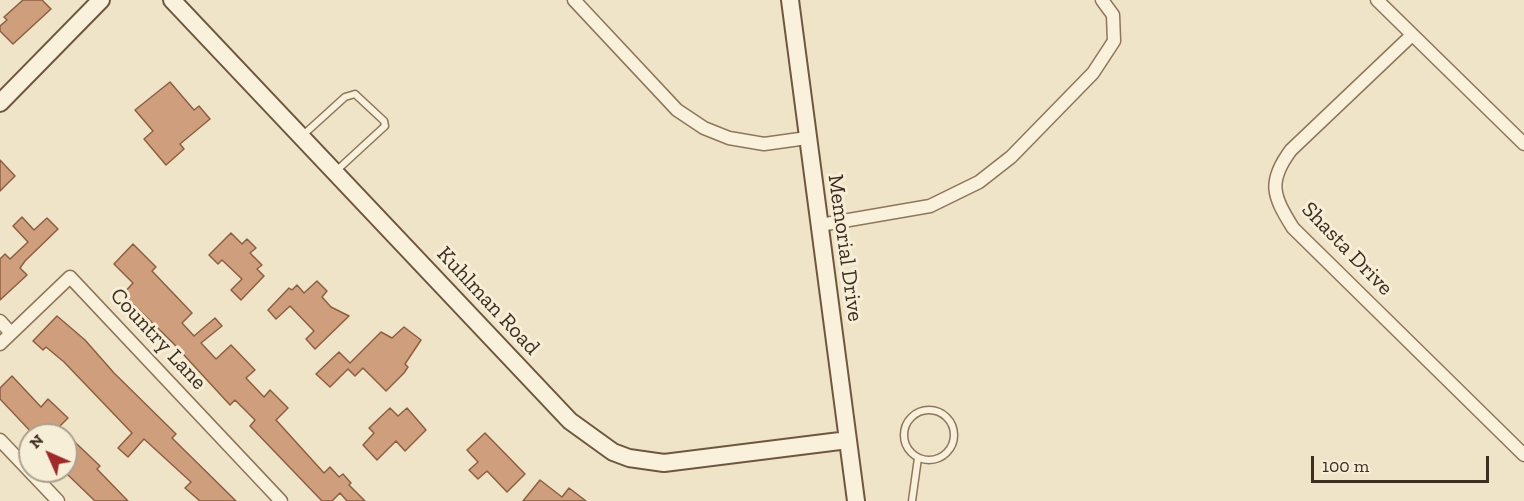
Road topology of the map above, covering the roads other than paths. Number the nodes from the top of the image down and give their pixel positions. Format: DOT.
graph roads {
  1 [pos="101,0"];
  2 [pos="172,0"];
  3 [pos="574,0"];
  4 [pos="790,0"];
  5 [pos="1102,0"];
  6 [pos="1377,0"];
  7 [pos="1412,35"];
  8 [pos="0,103"];
  9 [pos="302,136"];
  10 [pos="807,138"];
  11 [pos="1524,144"];
  12 [pos="335,172"];
  13 [pos="820,225"];
  14 [pos="0,321"];
  15 [pos="11,333"];
  16 [pos="0,344"];
  17 [pos="0,440"];
  18 [pos="848,440"];
  19 [pos="1524,455"];
  20 [pos="918,458"];
  21 [pos="58,501"];
  22 [pos="281,501"];
  23 [pos="856,501"];
  24 [pos="912,501"];
  1 -- 8 [label="street"];
  2 -- 9 [label="street, Kuhlman Road"];
  3 -- 10 [label="street"];
  4 -- 10 [label="street, Memorial Drive"];
  5 -- 13 [label="street"];
  6 -- 7 [label="street"];
  7 -- 11 [label="street"];
  7 -- 19 [label="street, Shasta Drive"];
  9 -- 12 [label="street, Kuhlman Road"];
  9 -- 12 [label="lane"];
  10 -- 13 [label="street, Memorial Drive"];
  12 -- 18 [label="street, Kuhlman Road"];
  13 -- 18 [label="street, Memorial Drive"];
  14 -- 15 [label="street"];
  15 -- 16 [label="street"];
  15 -- 22 [label="street, Country Lane"];
  17 -- 21 [label="street"];
  18 -- 23 [label="street, Memorial Drive"];
  20 -- 20 [label="lane"];
  20 -- 24 [label="lane"];
}
